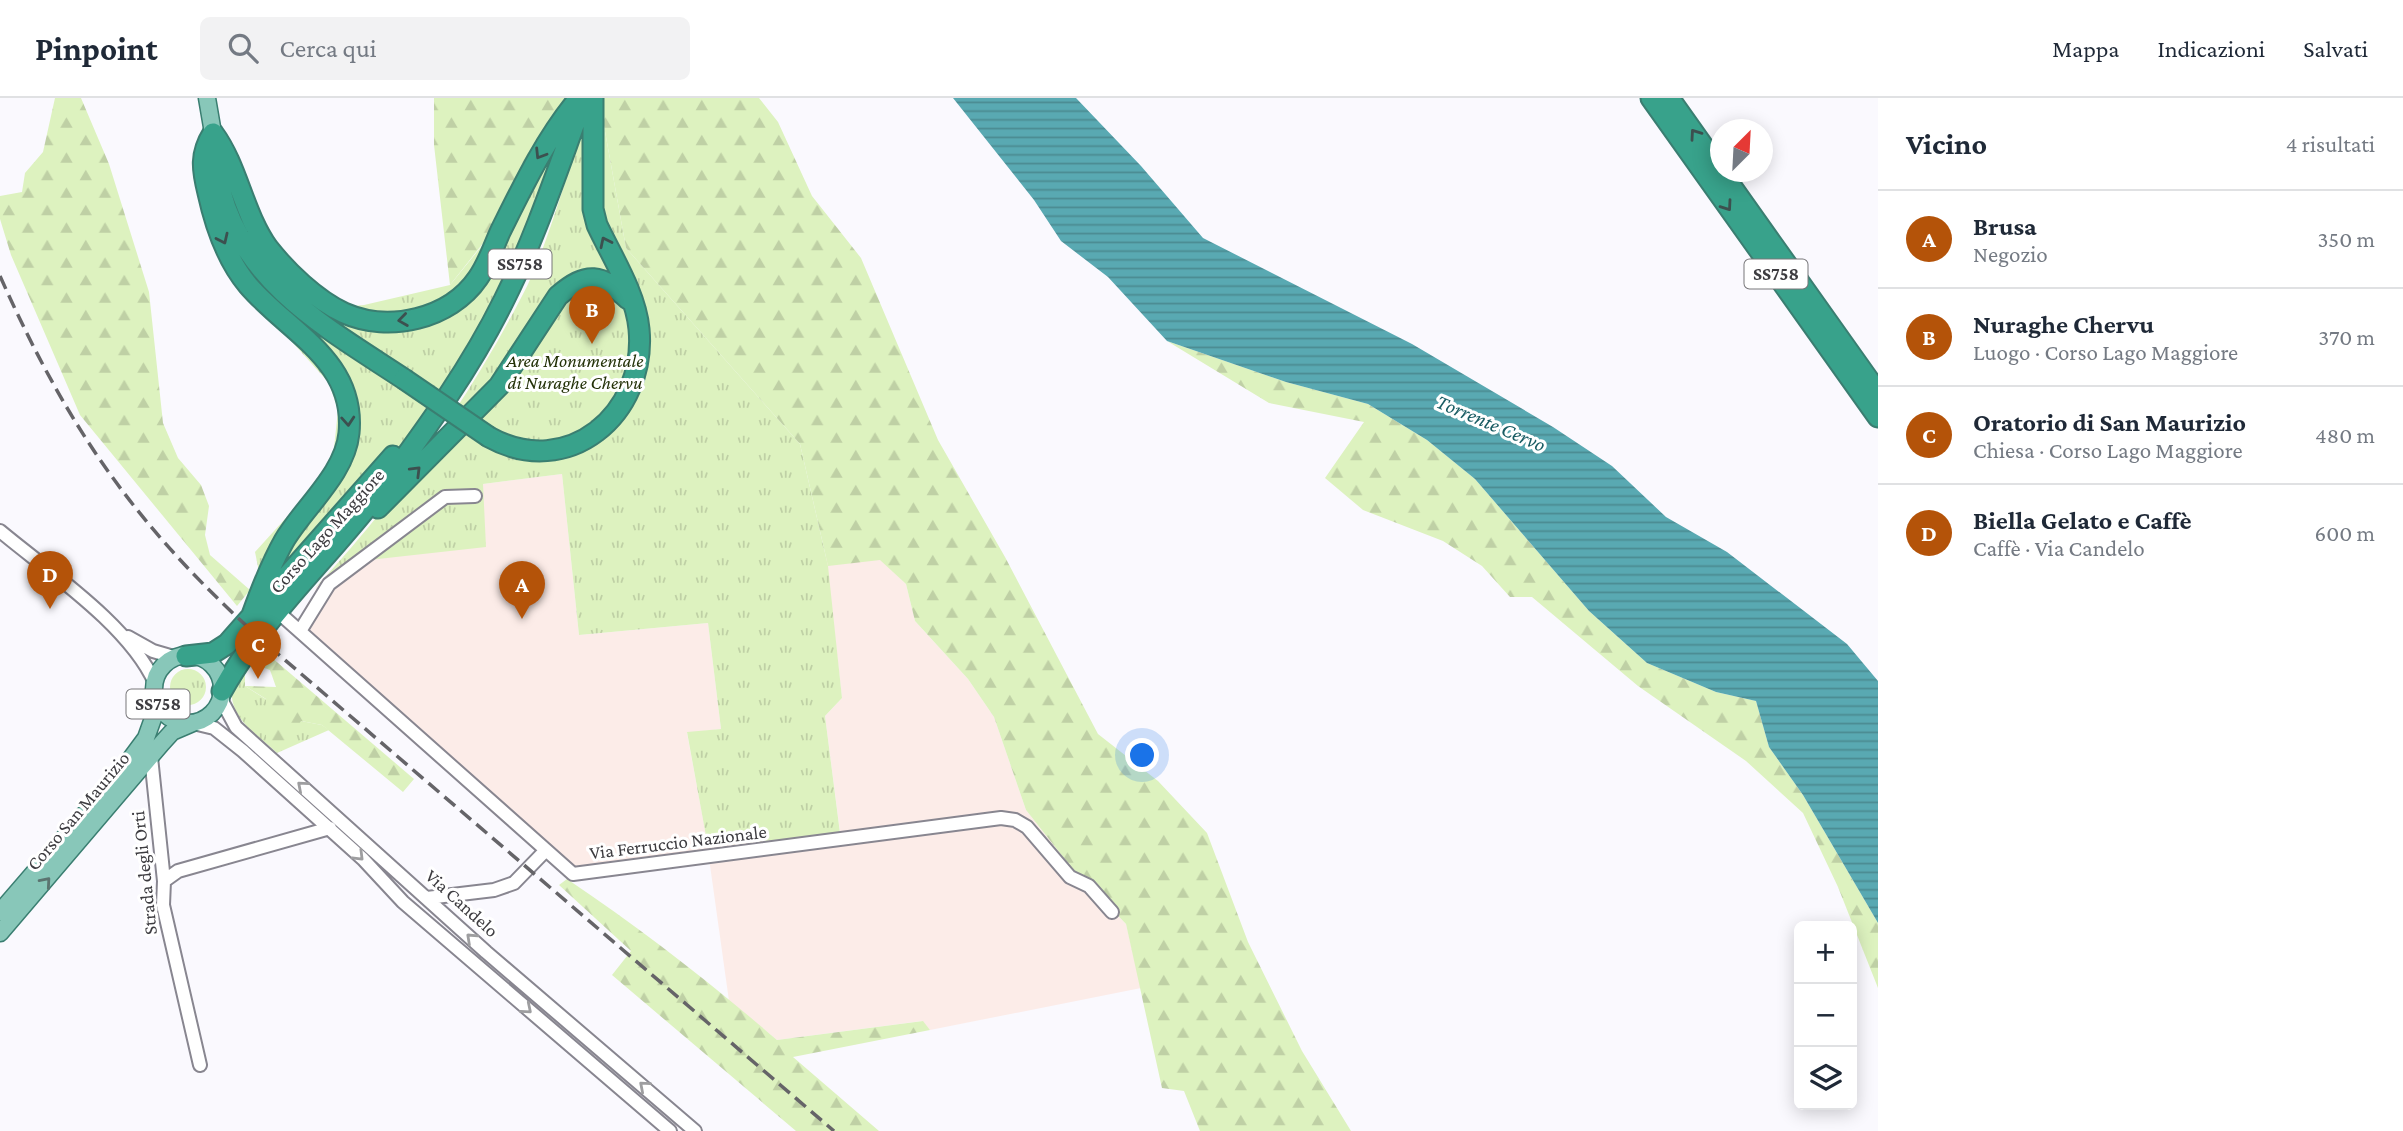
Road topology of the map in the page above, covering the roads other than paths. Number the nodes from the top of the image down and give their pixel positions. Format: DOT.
graph roads {
  1 [pos="208,98"];
  2 [pos="579,98"];
  3 [pos="584,98"];
  4 [pos="593,98"];
  5 [pos="1649,98"];
  6 [pos="1670,98"];
  7 [pos="213,133"];
  8 [pos="1710,155"];
  9 [pos="1729,182"];
  10 [pos="633,304"];
  11 [pos="1878,393"];
  12 [pos="1878,417"];
  13 [pos="431,419"];
  14 [pos="475,496"];
  15 [pos="0,531"];
  16 [pos="331,552"];
  17 [pos="278,612"];
  18 [pos="252,615"];
  19 [pos="300,631"];
  20 [pos="122,634"];
  21 [pos="181,657"];
  22 [pos="155,687"];
  23 [pos="222,691"];
  24 [pos="193,723"];
  25 [pos="151,757"];
  26 [pos="330,828"];
  27 [pos="546,850"];
  28 [pos="164,881"];
  29 [pos="427,898"];
  30 [pos="0,912"];
  31 [pos="1112,912"];
  32 [pos="0,933"];
  33 [pos="200,1065"];
  34 [pos="670,1131"];
  35 [pos="695,1131"];
  1 -- 7 [label="main road"];
  2 -- 7 [label="highway, one-way"];
  3 -- 13 [label="highway, Corso Lago Maggiore / SS758"];
  10 -- 4 [label="highway, one-way"];
  5 -- 12 [label="highway, SS758, one-way"];
  8 -- 6 [label="highway, SS758, one-way"];
  7 -- 10 [label="highway, bridge"];
  7 -- 18 [label="highway, one-way"];
  9 -- 11 [label="highway, SS758"];
  16 -- 10 [label="highway, one-way"];
  13 -- 16 [label="highway, Corso Lago Maggiore / SS758"];
  13 -- 18 [label="highway, Corso Lago Maggiore / SS758"];
  14 -- 19 [label="street"];
  15 -- 20 [label="street"];
  16 -- 17 [label="highway, Corso Lago Maggiore / SS758"];
  17 -- 19 [label="street, Via Ferruccio Nazionale"];
  17 -- 23 [label="highway, Corso Lago Maggiore / SS758"];
  18 -- 21 [label="highway, Corso Lago Maggiore / SS758"];
  19 -- 27 [label="street, Via Ferruccio Nazionale"];
  20 -- 21 [label="street"];
  20 -- 22 [label="street"];
  21 -- 22 [label="main road, SS758"];
  21 -- 23 [label="main road"];
  22 -- 24 [label="main road, SS758"];
  22 -- 30 [label="main road, Corso San Maurizio"];
  23 -- 24 [label="main road, SS758"];
  29 -- 23 [label="street, Via Candelo, one-way"];
  24 -- 25 [label="main road, Corso San Maurizio"];
  24 -- 26 [label="street, Via Candelo"];
  25 -- 28 [label="street, Strada degli Orti"];
  32 -- 25 [label="main road, Corso San Maurizio, one-way"];
  26 -- 28 [label="street"];
  26 -- 34 [label="street, Via Candelo, one-way"];
  27 -- 29 [label="street"];
  27 -- 31 [label="street, Via Ferruccio Nazionale"];
  28 -- 33 [label="street, Strada degli Orti"];
  35 -- 29 [label="street, Via Candelo, one-way"];
}
